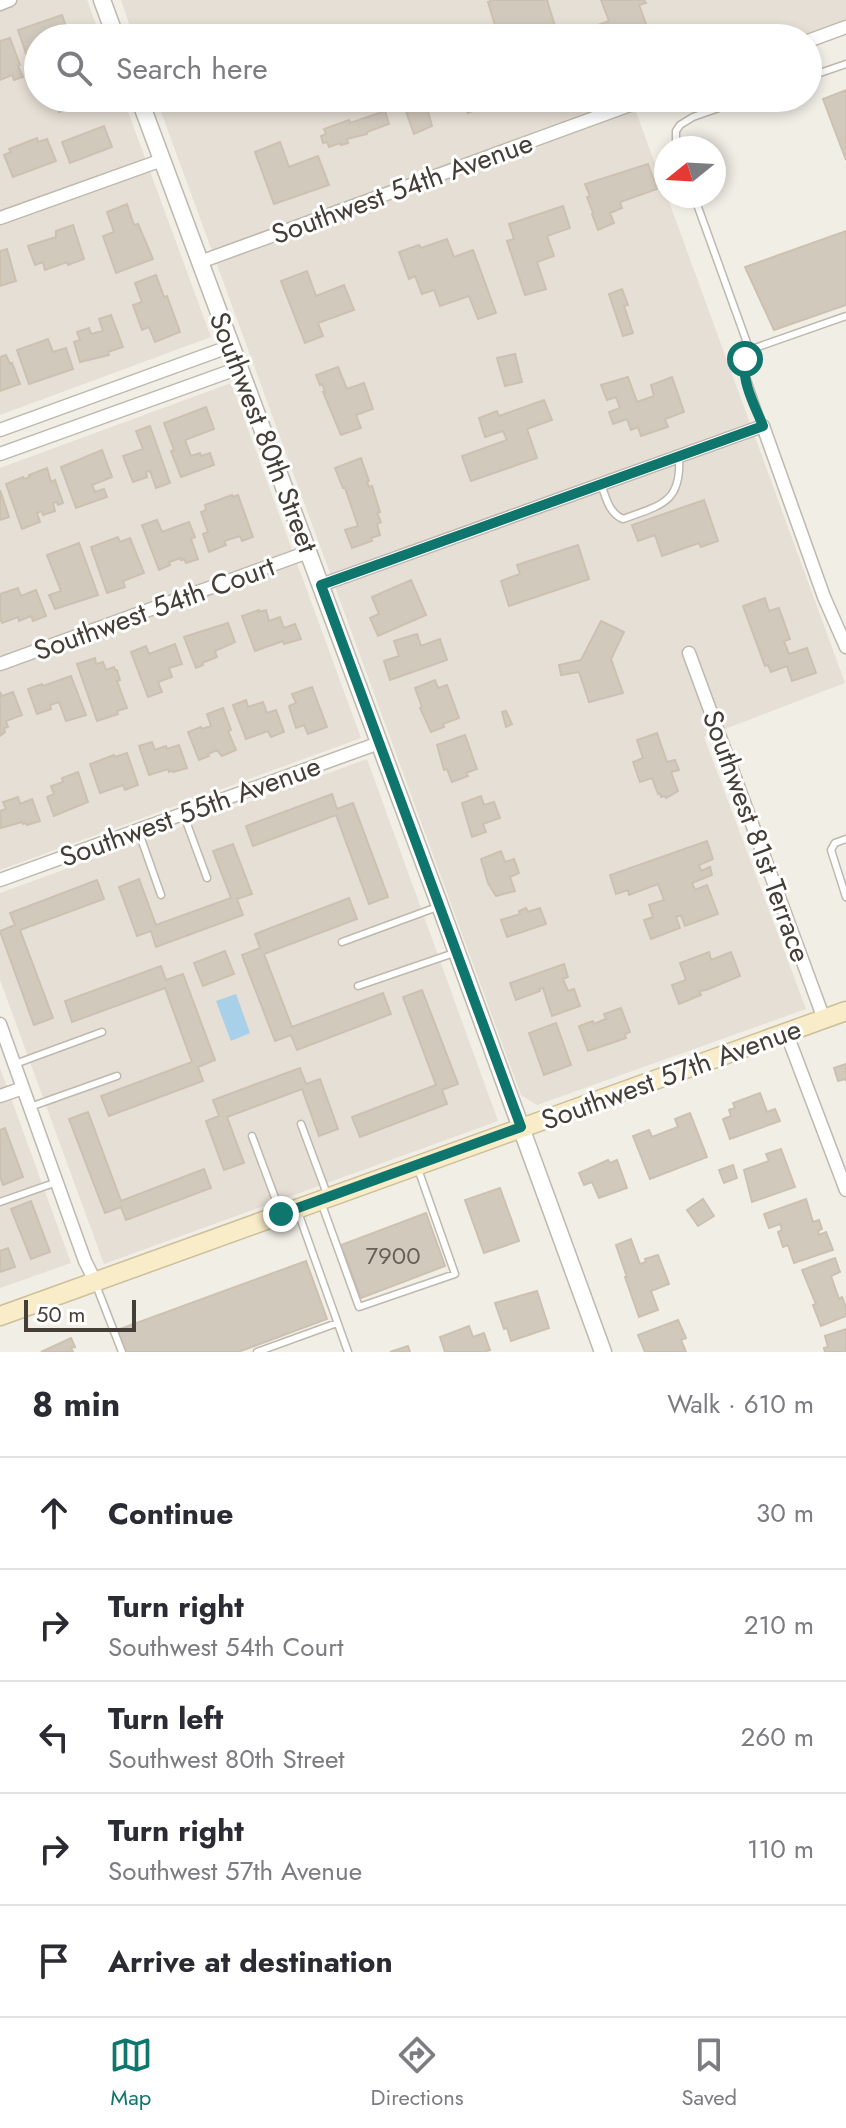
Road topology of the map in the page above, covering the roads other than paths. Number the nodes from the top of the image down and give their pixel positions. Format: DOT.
graph roads {
  1 [pos="10,0"];
  2 [pos="102,0"];
  3 [pos="0,4"];
  4 [pos="111,24"];
  5 [pos="846,27"];
  6 [pos="822,36"];
  7 [pos="846,64"];
  8 [pos="822,72"];
  9 [pos="144,112"];
  10 [pos="611,112"];
  11 [pos="708,112"];
  12 [pos="676,136"];
  13 [pos="162,160"];
  14 [pos="698,208"];
  15 [pos="0,218"];
  16 [pos="200,262"];
  17 [pos="846,316"];
  18 [pos="231,346"];
  19 [pos="750,351"];
  20 [pos="239,368"];
  21 [pos="763,426"];
  22 [pos="0,430"];
  23 [pos="0,454"];
  24 [pos="679,456"];
  25 [pos="601,484"];
  26 [pos="308,552"];
  27 [pos="321,585"];
  28 [pos="840,615"];
  29 [pos="846,647"];
  30 [pos="689,653"];
  31 [pos="0,664"];
  32 [pos="379,743"];
  33 [pos="183,813"];
  34 [pos="138,830"];
  35 [pos="846,839"];
  36 [pos="207,878"];
  37 [pos="0,880"];
  38 [pos="161,895"];
  39 [pos="846,897"];
  40 [pos="440,906"];
  41 [pos="342,942"];
  42 [pos="457,952"];
  43 [pos="358,986"];
  44 [pos="846,1011"];
  45 [pos="824,1019"];
  46 [pos="0,1024"];
  47 [pos="102,1032"];
  48 [pos="786,1032"];
  49 [pos="15,1064"];
  50 [pos="117,1076"];
  51 [pos="23,1088"];
  52 [pos="0,1096"];
  53 [pos="30,1107"];
  54 [pos="301,1124"];
  55 [pos="521,1127"];
  56 [pos="252,1136"];
  57 [pos="416,1166"];
  58 [pos="57,1182"];
  59 [pos="846,1190"];
  60 [pos="324,1199"];
  61 [pos="0,1202"];
  62 [pos="289,1211"];
  63 [pos="95,1281"];
  64 [pos="0,1316"];
  65 [pos="337,1323"];
  66 [pos="599,1351"];
  67 [pos="122,1352"];
  68 [pos="257,1352"];
  69 [pos="348,1352"];
  1 -- 3 [label="street"];
  2 -- 4 [label="street"];
  5 -- 6 [label="street"];
  7 -- 8 [label="lane"];
  9 -- 13 [label="street, Southwest 80th Street"];
  10 -- 16 [label="street, Southwest 54th Avenue"];
  11 -- 12 [label="lane"];
  13 -- 15 [label="street"];
  13 -- 16 [label="street, Southwest 80th Street"];
  14 -- 19 [label="lane"];
  16 -- 18 [label="street, Southwest 80th Street"];
  17 -- 19 [label="lane"];
  18 -- 20 [label="street, Southwest 80th Street"];
  18 -- 22 [label="street"];
  19 -- 21 [label="lane"];
  20 -- 23 [label="street"];
  20 -- 26 [label="street, Southwest 80th Street"];
  21 -- 24 [label="street"];
  21 -- 28 [label="street"];
  24 -- 25 [label="street"];
  24 -- 25 [label="lane"];
  25 -- 27 [label="street"];
  26 -- 27 [label="street, Southwest 80th Street"];
  26 -- 31 [label="street, Southwest 54th Court"];
  27 -- 32 [label="street, Southwest 80th Street"];
  28 -- 29 [label="street"];
  30 -- 45 [label="street, Southwest 81st Terrace"];
  32 -- 33 [label="street, Southwest 55th Avenue"];
  32 -- 40 [label="street, Southwest 80th Street"];
  33 -- 34 [label="street, Southwest 55th Avenue"];
  33 -- 36 [label="lane"];
  34 -- 37 [label="street, Southwest 55th Avenue"];
  34 -- 38 [label="lane"];
  35 -- 39 [label="lane"];
  40 -- 41 [label="lane"];
  40 -- 42 [label="street, Southwest 80th Street"];
  42 -- 43 [label="lane"];
  42 -- 55 [label="street, Southwest 80th Street"];
  44 -- 45 [label="main road, Southwest 57th Avenue"];
  45 -- 48 [label="main road, Southwest 57th Avenue"];
  46 -- 49 [label="street"];
  47 -- 49 [label="lane"];
  48 -- 55 [label="main road, Southwest 57th Avenue"];
  48 -- 59 [label="street"];
  49 -- 51 [label="street"];
  50 -- 53 [label="lane"];
  51 -- 52 [label="street"];
  51 -- 53 [label="street"];
  53 -- 58 [label="street"];
  54 -- 60 [label="lane"];
  55 -- 57 [label="main road, Southwest 57th Avenue"];
  55 -- 66 [label="street, Southwest 80th Street"];
  56 -- 62 [label="lane"];
  57 -- 60 [label="main road, Southwest 57th Avenue"];
  57 -- 60 [label="lane"];
  58 -- 61 [label="lane"];
  58 -- 63 [label="street"];
  60 -- 62 [label="main road, Southwest 57th Avenue"];
  62 -- 63 [label="main road, Southwest 57th Avenue"];
  62 -- 65 [label="lane"];
  63 -- 64 [label="main road, Southwest 57th Avenue"];
  63 -- 67 [label="lane"];
  65 -- 68 [label="lane"];
  65 -- 69 [label="lane"];
}
